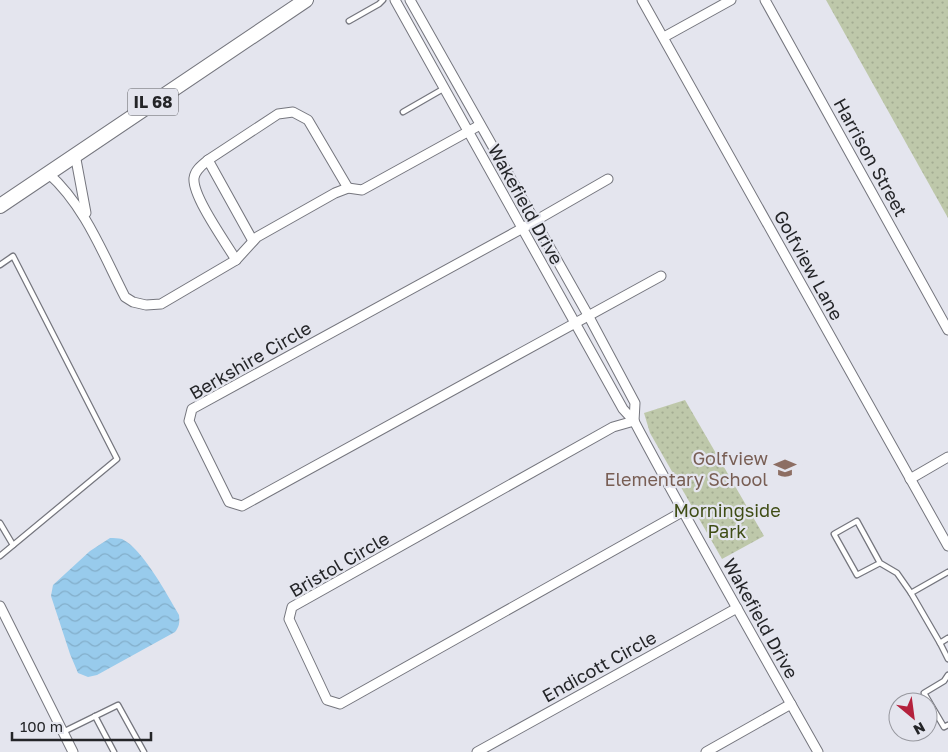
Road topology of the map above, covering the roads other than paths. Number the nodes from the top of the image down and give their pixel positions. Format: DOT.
graph roads {
  1 [pos="306,0"];
  2 [pos="383,0"];
  3 [pos="395,0"];
  4 [pos="410,0"];
  5 [pos="642,0"];
  6 [pos="731,0"];
  7 [pos="765,0"];
  8 [pos="349,21"];
  9 [pos="664,37"];
  10 [pos="442,56"];
  11 [pos="429,63"];
  12 [pos="443,89"];
  13 [pos="403,112"];
  14 [pos="480,125"];
  15 [pos="468,133"];
  16 [pos="75,154"];
  17 [pos="208,160"];
  18 [pos="48,173"];
  19 [pos="608,179"];
  20 [pos="348,188"];
  21 [pos="0,206"];
  22 [pos="534,222"];
  23 [pos="88,223"];
  24 [pos="521,229"];
  25 [pos="253,241"];
  26 [pos="236,260"];
  27 [pos="0,265"];
  28 [pos="661,276"];
  29 [pos="588,315"];
  30 [pos="575,322"];
  31 [pos="948,330"];
  32 [pos="634,421"];
  33 [pos="948,457"];
  34 [pos="910,478"];
  35 [pos="682,512"];
  36 [pos="0,523"];
  37 [pos="13,545"];
  38 [pos="948,546"];
  39 [pos="0,556"];
  40 [pos="880,563"];
  41 [pos="948,572"];
  42 [pos="911,593"];
  43 [pos="0,606"];
  44 [pos="738,608"];
  45 [pos="948,638"];
  46 [pos="940,643"];
  47 [pos="948,659"];
  48 [pos="948,675"];
  49 [pos="946,681"];
  50 [pos="791,704"];
  51 [pos="95,716"];
  52 [pos="948,724"];
  53 [pos="63,732"];
  54 [pos="73,752"];
  55 [pos="114,752"];
  56 [pos="144,752"];
  57 [pos="477,752"];
  58 [pos="706,752"];
  59 [pos="818,752"];
  1 -- 16 [label="main road, IL 68"];
  2 -- 8 [label="lane"];
  3 -- 11 [label="street, Wakefield Drive"];
  4 -- 10 [label="street, Wakefield Drive"];
  5 -- 9 [label="street, Golfview Lane"];
  6 -- 9 [label="street"];
  7 -- 31 [label="street, Harrison Street"];
  9 -- 34 [label="street, Golfview Lane"];
  10 -- 11 [label="street"];
  10 -- 14 [label="street, Wakefield Drive"];
  11 -- 12 [label="street, Wakefield Drive"];
  12 -- 13 [label="lane"];
  12 -- 15 [label="street, Wakefield Drive"];
  14 -- 15 [label="street"];
  14 -- 22 [label="street, Wakefield Drive"];
  15 -- 20 [label="street"];
  15 -- 24 [label="street, Wakefield Drive"];
  16 -- 18 [label="main road, IL 68"];
  16 -- 23 [label="street"];
  17 -- 20 [label="street"];
  17 -- 25 [label="street"];
  17 -- 26 [label="street"];
  18 -- 21 [label="main road, IL 68"];
  18 -- 23 [label="street"];
  19 -- 22 [label="street, Berkshire Circle"];
  20 -- 25 [label="street"];
  22 -- 24 [label="street, Berkshire Circle"];
  22 -- 29 [label="street, Wakefield Drive"];
  23 -- 26 [label="street"];
  24 -- 30 [label="street, Wakefield Drive"];
  24 -- 30 [label="street, Berkshire Circle"];
  25 -- 26 [label="street"];
  27 -- 37 [label="lane"];
  28 -- 29 [label="street, Berkshire Circle"];
  29 -- 30 [label="street, Berkshire Circle"];
  29 -- 32 [label="street, Wakefield Drive"];
  30 -- 32 [label="street, Wakefield Drive"];
  32 -- 35 [label="street, Wakefield Drive"];
  32 -- 35 [label="street, Bristol Circle"];
  33 -- 34 [label="street"];
  34 -- 38 [label="street, Golfview Lane"];
  35 -- 44 [label="street, Wakefield Drive"];
  36 -- 37 [label="lane"];
  37 -- 39 [label="lane"];
  40 -- 40 [label="lane"];
  40 -- 42 [label="lane"];
  41 -- 42 [label="lane"];
  42 -- 46 [label="lane"];
  43 -- 53 [label="street"];
  44 -- 50 [label="street, Wakefield Drive"];
  44 -- 57 [label="street, Endicott Circle"];
  45 -- 46 [label="lane"];
  46 -- 47 [label="lane"];
  48 -- 49 [label="lane"];
  49 -- 52 [label="lane"];
  50 -- 58 [label="street"];
  50 -- 59 [label="street, Wakefield Drive"];
  51 -- 53 [label="lane"];
  51 -- 55 [label="lane"];
  51 -- 56 [label="lane"];
  53 -- 54 [label="street"];
}
